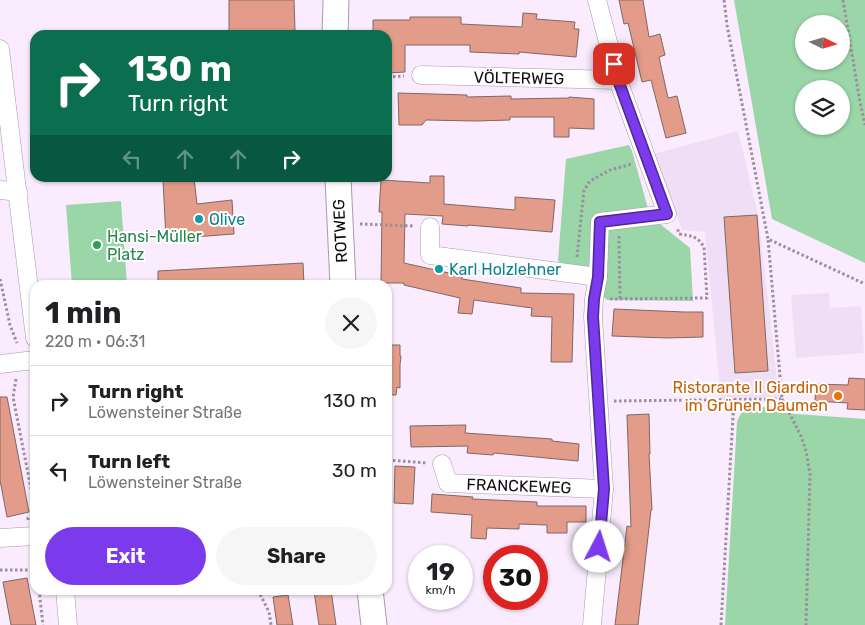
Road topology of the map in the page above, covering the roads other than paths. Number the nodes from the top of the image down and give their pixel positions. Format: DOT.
graph roads {
  1 [pos="336,0"];
  2 [pos="597,0"];
  3 [pos="336,30"];
  4 [pos="0,49"];
  5 [pos="421,76"];
  6 [pos="618,80"];
  7 [pos="338,182"];
  8 [pos="0,190"];
  9 [pos="18,192"];
  10 [pos="430,227"];
  11 [pos="598,277"];
  12 [pos="343,280"];
  13 [pos="30,295"];
  14 [pos="27,361"];
  15 [pos="0,364"];
  16 [pos="442,464"];
  17 [pos="604,489"];
  18 [pos="30,536"];
  19 [pos="0,538"];
  20 [pos="65,595"];
  21 [pos="371,595"];
  22 [pos="68,625"];
  23 [pos="374,625"];
  24 [pos="592,625"];
  1 -- 3 [label="main road"];
  2 -- 6 [label="street"];
  4 -- 9 [label="street"];
  5 -- 6 [label="street, VÖLTERWEG"];
  6 -- 11 [label="street"];
  7 -- 12 [label="main road, ROTWEG"];
  8 -- 9 [label="street"];
  9 -- 13 [label="street"];
  10 -- 11 [label="street"];
  11 -- 17 [label="street"];
  14 -- 15 [label="street"];
  16 -- 17 [label="street, FRANCKEWEG"];
  17 -- 24 [label="street"];
  18 -- 19 [label="street"];
  20 -- 22 [label="street"];
  21 -- 23 [label="main road"];
}
